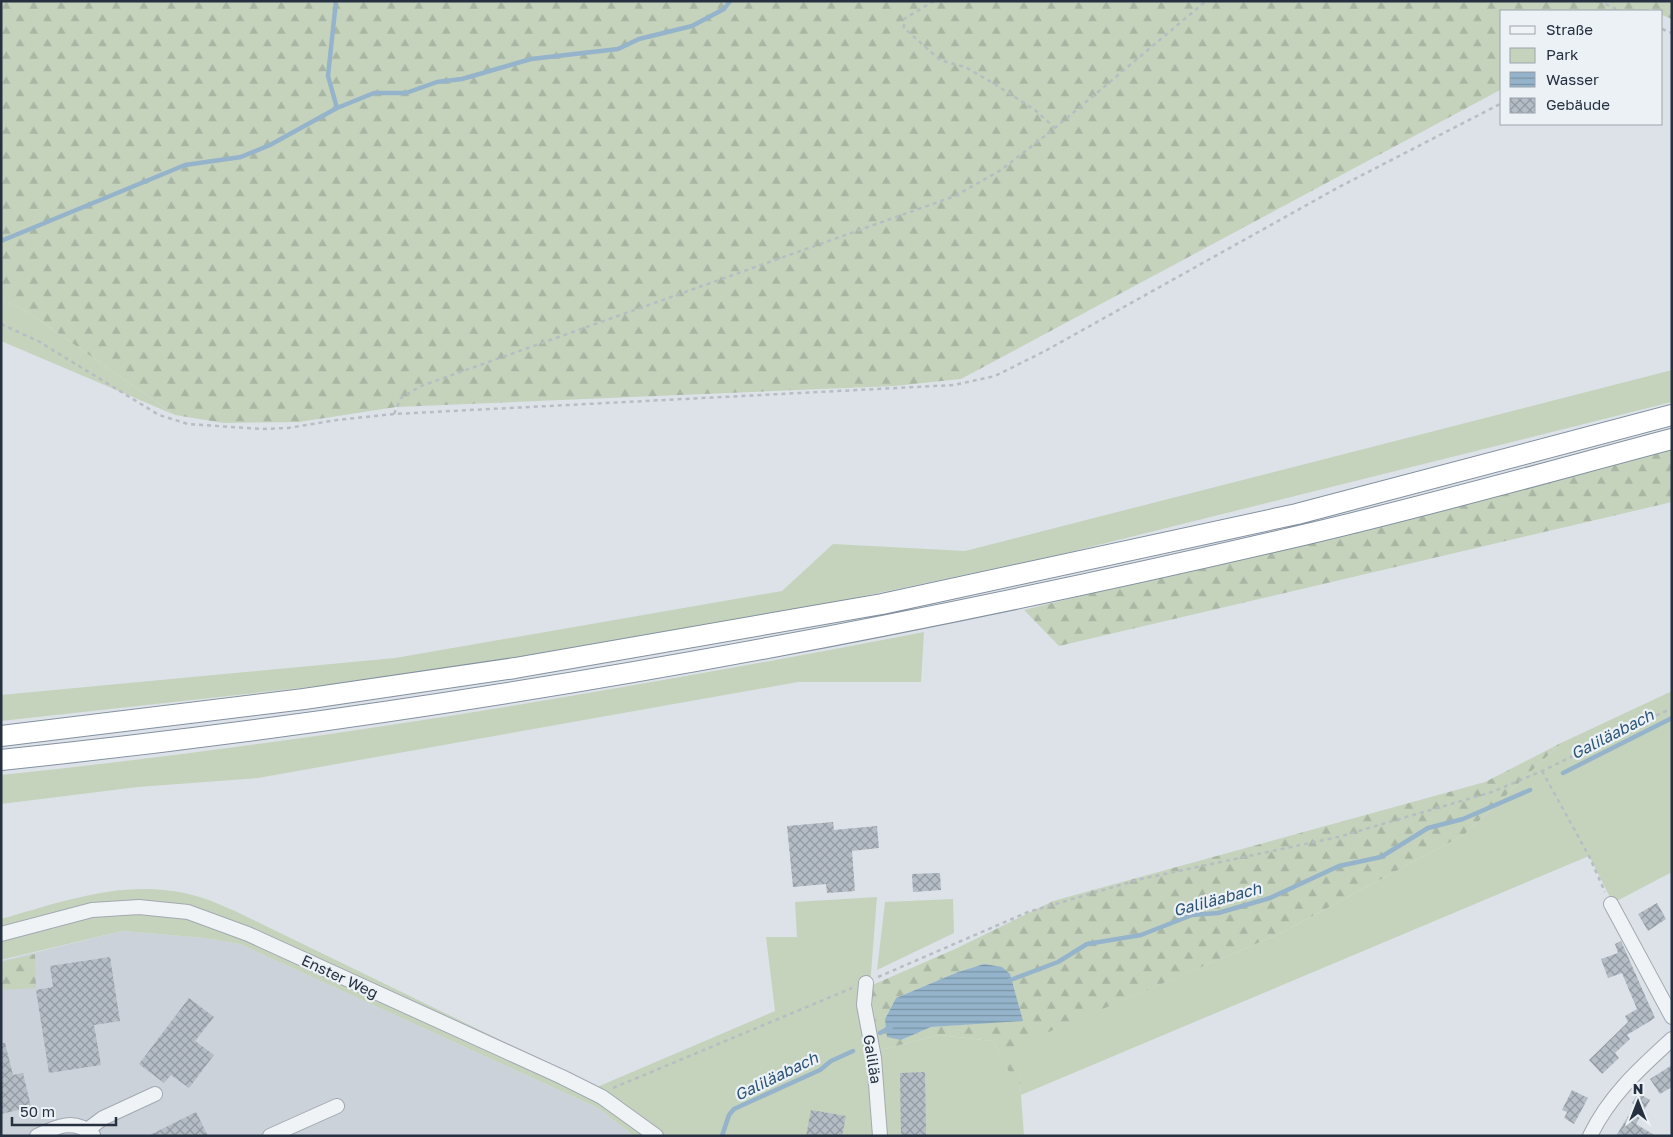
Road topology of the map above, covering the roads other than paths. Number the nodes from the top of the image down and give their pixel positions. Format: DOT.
graph roads {
  1 [pos="1672,415"];
  2 [pos="1672,439"];
  3 [pos="1,736"];
  4 [pos="1,760"];
  5 [pos="1611,904"];
  6 [pos="1,934"];
  7 [pos="866,983"];
  8 [pos="1672,1016"];
  9 [pos="1672,1039"];
  10 [pos="155,1094"];
  11 [pos="337,1106"];
  12 [pos="90,1133"];
  13 [pos="37,1136"];
  14 [pos="270,1136"];
  15 [pos="656,1136"];
  16 [pos="880,1136"];
  17 [pos="1590,1136"];
  1 -- 3 [label="highway"];
  2 -- 4 [label="highway"];
  5 -- 8 [label="street"];
  6 -- 15 [label="street, Enster Weg"];
  7 -- 16 [label="street, Galiläa"];
  9 -- 17 [label="street"];
  10 -- 12 [label="street"];
  11 -- 14 [label="street"];
  12 -- 13 [label="street"];
}
